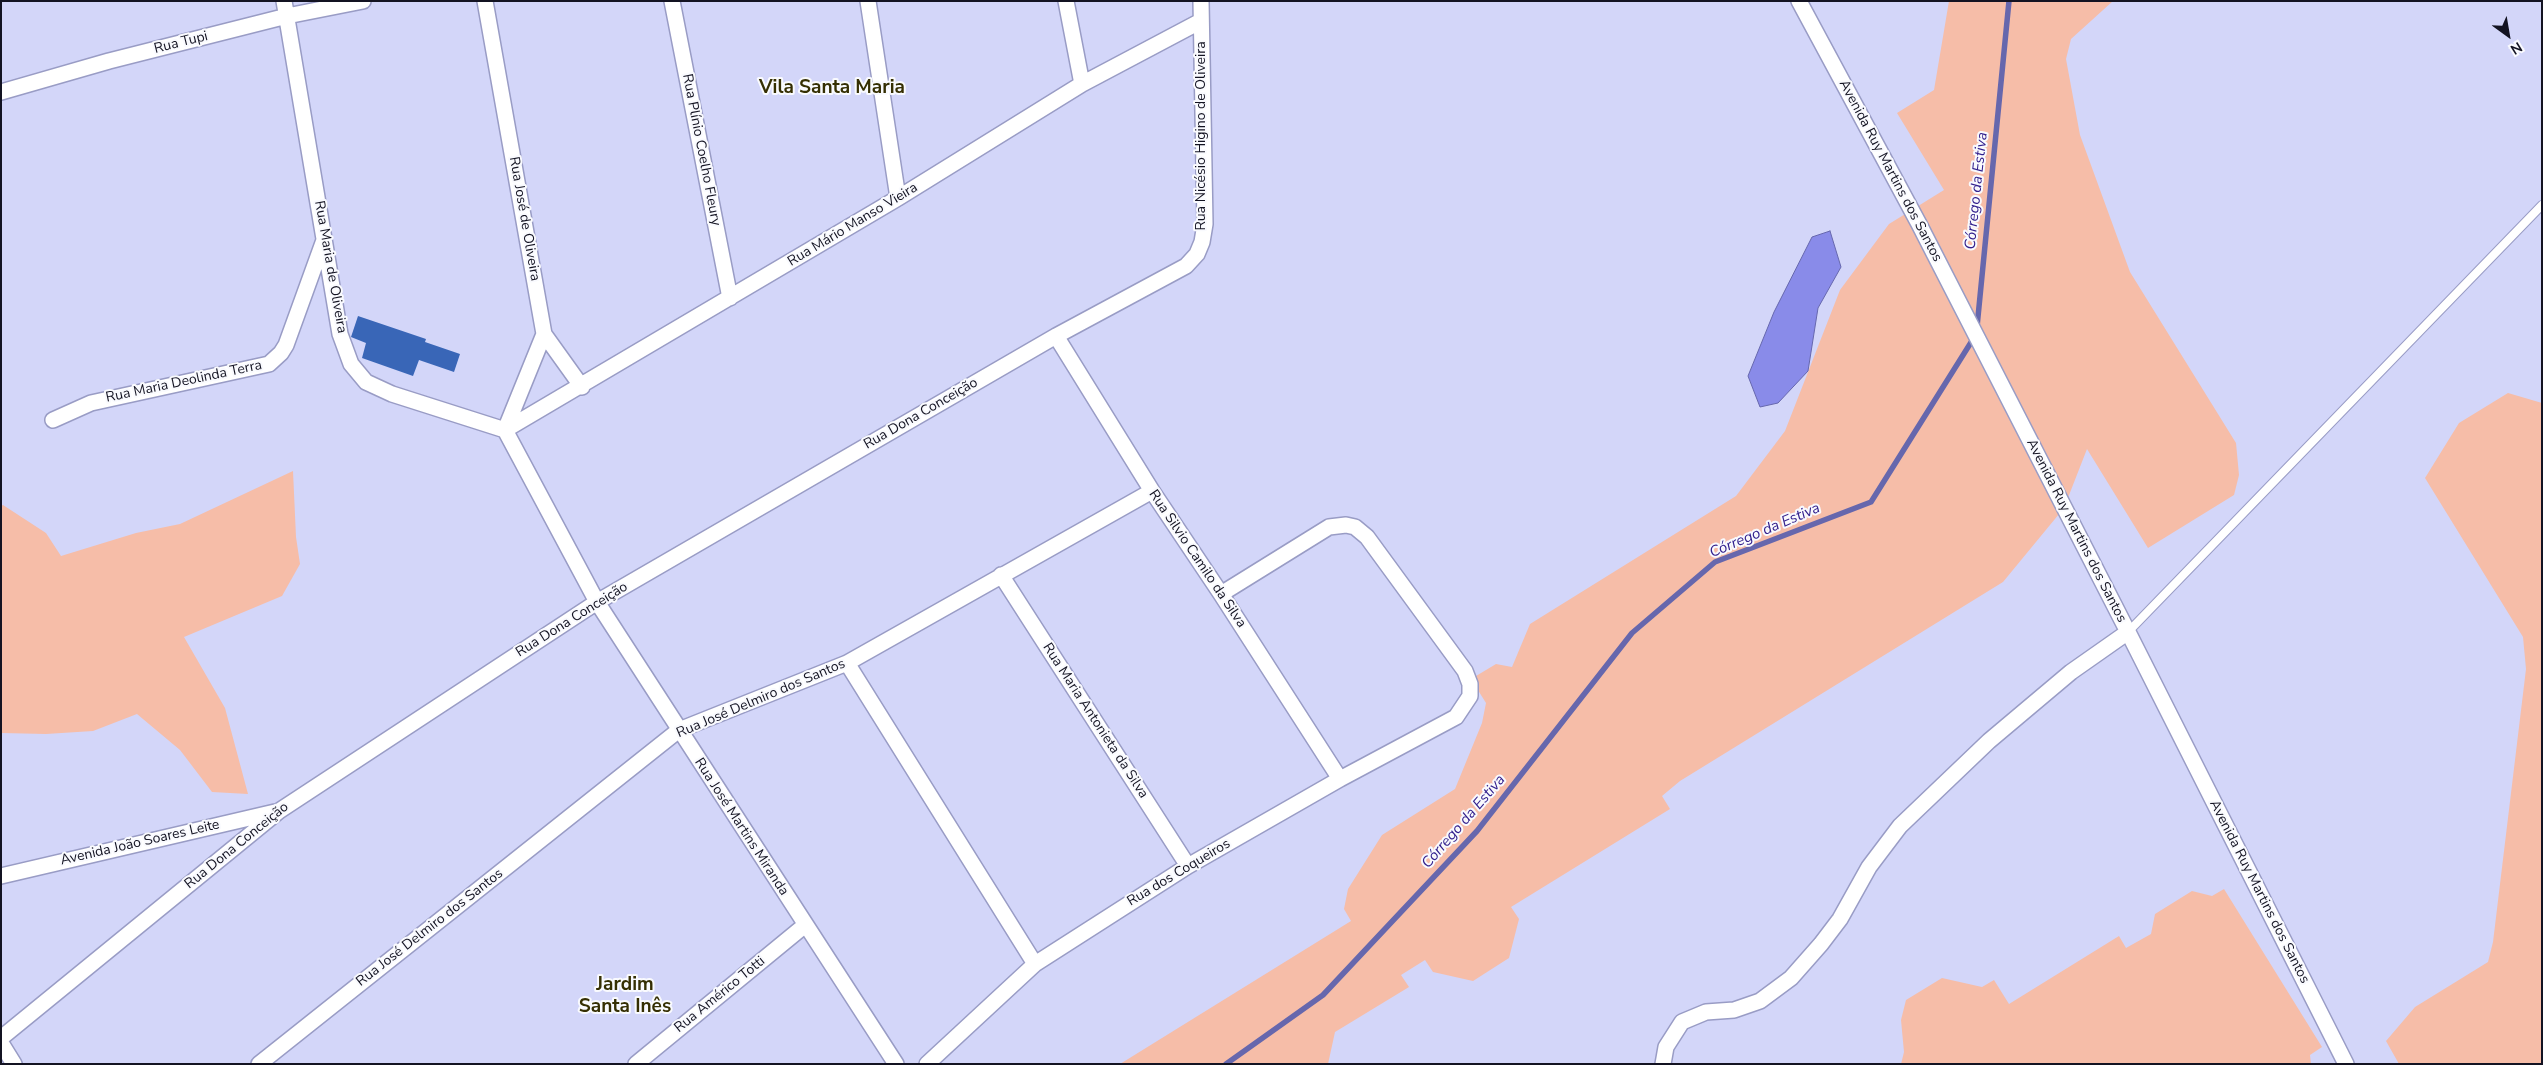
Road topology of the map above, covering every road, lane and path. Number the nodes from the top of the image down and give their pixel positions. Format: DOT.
graph roads {
  1 [pos="363,1"];
  2 [pos="484,1"];
  3 [pos="672,1"];
  4 [pos="868,1"];
  5 [pos="1066,1"];
  6 [pos="1201,1"];
  7 [pos="1799,1"];
  8 [pos="286,9"];
  9 [pos="1201,21"];
  10 [pos="1082,84"];
  11 [pos="1,92"];
  12 [pos="898,198"];
  13 [pos="2542,205"];
  14 [pos="325,237"];
  15 [pos="1186,266"];
  16 [pos="730,298"];
  17 [pos="544,334"];
  18 [pos="1056,336"];
  19 [pos="582,387"];
  20 [pos="53,420"];
  21 [pos="505,430"];
  22 [pos="1152,492"];
  23 [pos="1001,575"];
  24 [pos="1221,594"];
  25 [pos="597,602"];
  26 [pos="2128,632"];
  27 [pos="848,663"];
  28 [pos="679,730"];
  29 [pos="1340,779"];
  30 [pos="278,811"];
  31 [pos="1188,866"];
  32 [pos="1,876"];
  33 [pos="804,926"];
  34 [pos="1035,964"];
  35 [pos="1,1038"];
  36 [pos="1,1043"];
  37 [pos="14,1064"];
  38 [pos="259,1064"];
  39 [pos="636,1064"];
  40 [pos="896,1064"];
  41 [pos="927,1064"];
  42 [pos="1663,1064"];
  43 [pos="2346,1064"];
  1 -- 8 [label="street, Rua Tupi"];
  2 -- 17 [label="street, Rua José de Oliveira"];
  3 -- 16 [label="street, Rua Plínio Coelho Fleury"];
  4 -- 12 [label="street"];
  5 -- 10 [label="street"];
  6 -- 9 [label="street, Rua Nicésio Higino de Oliveira"];
  7 -- 26 [label="street, Avenida Ruy Martins dos Santos"];
  8 -- 11 [label="street, Rua Tupi"];
  8 -- 14 [label="street, Rua Maria de Oliveira"];
  9 -- 10 [label="street, Rua Mário Manso Vieira"];
  9 -- 15 [label="street, Rua Nicésio Higino de Oliveira"];
  10 -- 12 [label="street, Rua Mário Manso Vieira"];
  12 -- 16 [label="street, Rua Mário Manso Vieira"];
  13 -- 26 [label="lane"];
  14 -- 20 [label="street, Rua Maria Deolinda Terra"];
  14 -- 21 [label="street, Rua Maria de Oliveira"];
  15 -- 18 [label="street, Rua Dona Conceição"];
  16 -- 19 [label="street, Rua Mário Manso Vieira"];
  17 -- 19 [label="street"];
  17 -- 21 [label="street"];
  18 -- 22 [label="street, Rua Silvio Camilo da Silva"];
  18 -- 25 [label="street, Rua Dona Conceição"];
  19 -- 21 [label="street, Rua Mário Manso Vieira"];
  21 -- 25 [label="street, Rua José Martins Miranda"];
  22 -- 23 [label="street, Rua José Delmiro dos Santos"];
  22 -- 24 [label="street, Rua Silvio Camilo da Silva"];
  23 -- 27 [label="street, Rua José Delmiro dos Santos"];
  23 -- 31 [label="street, Rua Maria Antonieta da Silva"];
  24 -- 29 [label="street, Rua Silvio Camilo da Silva"];
  24 -- 29 [label="street, Rua dos Coqueiros"];
  25 -- 28 [label="street, Rua José Martins Miranda"];
  25 -- 30 [label="street, Rua Dona Conceição"];
  26 -- 42 [label="street"];
  26 -- 43 [label="street, Avenida Ruy Martins dos Santos"];
  27 -- 28 [label="street, Rua José Delmiro dos Santos"];
  27 -- 34 [label="street"];
  28 -- 33 [label="street, Rua José Martins Miranda"];
  28 -- 38 [label="street, Rua José Delmiro dos Santos"];
  29 -- 31 [label="street, Rua dos Coqueiros"];
  30 -- 32 [label="street, Avenida João Soares Leite"];
  30 -- 35 [label="street, Rua Dona Conceição"];
  31 -- 34 [label="street, Rua dos Coqueiros"];
  33 -- 39 [label="street, Rua Américo Totti"];
  33 -- 40 [label="street, Rua José Martins Miranda"];
  34 -- 41 [label="street, Rua dos Coqueiros"];
  36 -- 37 [label="street"];
}
